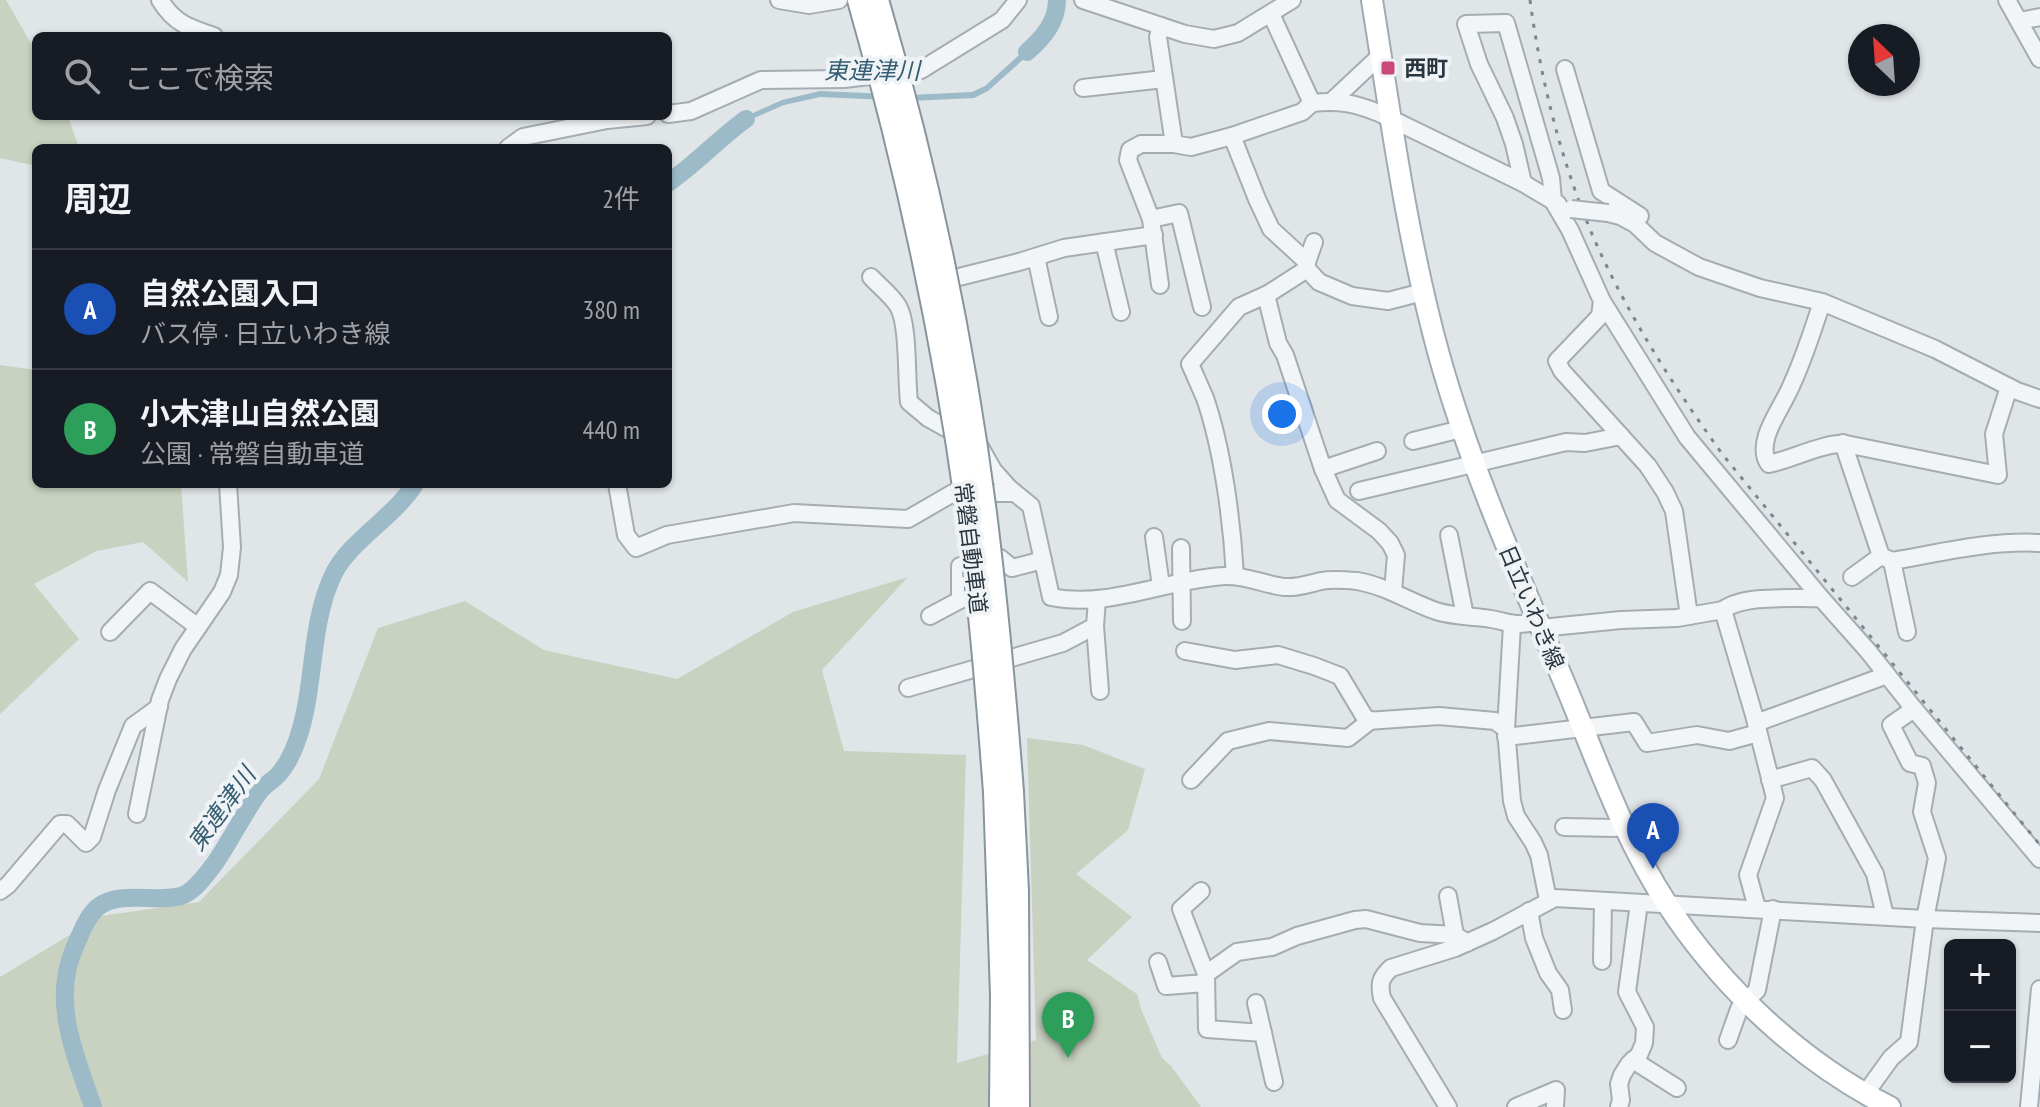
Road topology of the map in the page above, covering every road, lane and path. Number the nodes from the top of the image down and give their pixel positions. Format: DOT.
graph roads {
  1 [pos="160,0"];
  2 [pos="779,0"];
  3 [pos="839,0"];
  4 [pos="859,0"];
  5 [pos="877,0"];
  6 [pos="1018,0"];
  7 [pos="1083,0"];
  8 [pos="1292,0"];
  9 [pos="1372,0"];
  10 [pos="2007,0"];
  11 [pos="1271,14"];
  12 [pos="2040,17"];
  13 [pos="2020,21"];
  14 [pos="1161,26"];
  15 [pos="203,32"];
  16 [pos="1381,55"];
  17 [pos="2040,59"];
  18 [pos="1565,69"];
  19 [pos="1164,79"];
  20 [pos="1083,88"];
  21 [pos="1333,100"];
  22 [pos="1312,103"];
  23 [pos="672,113"];
  24 [pos="1391,119"];
  25 [pos="607,120"];
  26 [pos="556,123"];
  27 [pos="1232,136"];
  28 [pos="513,144"];
  29 [pos="1174,144"];
  30 [pos="1523,183"];
  31 [pos="1553,201"];
  32 [pos="1152,227"];
  33 [pos="1648,236"];
  34 [pos="1104,242"];
  35 [pos="1314,242"];
  36 [pos="1036,257"];
  37 [pos="1307,266"];
  38 [pos="871,277"];
  39 [pos="951,279"];
  40 [pos="1160,285"];
  41 [pos="1423,292"];
  42 [pos="1266,295"];
  43 [pos="1602,301"];
  44 [pos="1822,302"];
  45 [pos="1202,307"];
  46 [pos="1121,312"];
  47 [pos="1049,317"];
  48 [pos="2009,387"];
  49 [pos="2040,399"];
  50 [pos="1461,429"];
  51 [pos="1621,436"];
  52 [pos="1413,441"];
  53 [pos="1843,443"];
  54 [pos="1377,451"];
  55 [pos="1473,465"];
  56 [pos="1323,469"];
  57 [pos="228,488"];
  58 [pos="618,488"];
  59 [pos="1359,491"];
  60 [pos="1014,493"];
  61 [pos="1449,535"];
  62 [pos="1154,537"];
  63 [pos="2040,543"];
  64 [pos="1181,548"];
  65 [pos="1886,559"];
  66 [pos="1043,560"];
  67 [pos="1235,576"];
  68 [pos="1852,577"];
  69 [pos="1181,582"];
  70 [pos="1161,586"];
  71 [pos="1393,591"];
  72 [pos="1821,598"];
  73 [pos="1097,599"];
  74 [pos="1723,610"];
  75 [pos="930,616"];
  76 [pos="1465,616"];
  77 [pos="1689,616"];
  78 [pos="1182,621"];
  79 [pos="1539,624"];
  80 [pos="1512,625"];
  81 [pos="1095,626"];
  82 [pos="198,627"];
  83 [pos="110,632"];
  84 [pos="1907,632"];
  85 [pos="1185,651"];
  86 [pos="1887,675"];
  87 [pos="908,688"];
  88 [pos="1100,691"];
  89 [pos="159,707"];
  90 [pos="1914,709"];
  91 [pos="1371,720"];
  92 [pos="1757,728"];
  93 [pos="1584,729"];
  94 [pos="1506,733"];
  95 [pos="1191,780"];
  96 [pos="1770,780"];
  97 [pos="1004,792"];
  98 [pos="137,814"];
  99 [pos="1625,826"];
  100 [pos="1564,827"];
  101 [pos="2040,859"];
  102 [pos="0,891"];
  103 [pos="1201,891"];
  104 [pos="1448,896"];
  105 [pos="1548,900"];
  106 [pos="1603,901"];
  107 [pos="1639,903"];
  108 [pos="1667,905"];
  109 [pos="1765,909"];
  110 [pos="1529,911"];
  111 [pos="1885,916"];
  112 [pos="1925,919"];
  113 [pos="2040,923"];
  114 [pos="1461,939"];
  115 [pos="1602,961"];
  116 [pos="1158,962"];
  117 [pos="1206,978"];
  118 [pos="2040,989"];
  119 [pos="1746,1001"];
  120 [pos="1256,1003"];
  121 [pos="1563,1010"];
  122 [pos="1263,1033"];
  123 [pos="1728,1040"];
  124 [pos="1633,1060"];
  125 [pos="1274,1082"];
  126 [pos="1677,1088"];
  127 [pos="1865,1094"];
  128 [pos="1001,1107"];
  129 [pos="1018,1107"];
  130 [pos="1448,1107"];
  131 [pos="1516,1107"];
  132 [pos="1555,1107"];
  133 [pos="1619,1107"];
  134 [pos="1890,1107"];
  135 [pos="2029,1107"];
  1 -- 15 [label="street"];
  2 -- 3 [label="street"];
  4 -- 97 [label="highway, 常磐自動車道, bridge"];
  5 -- 97 [label="highway, 常磐自動車道, bridge"];
  6 -- 23 [label="street"];
  7 -- 14 [label="street"];
  8 -- 11 [label="street"];
  9 -- 16 [label="main road, 日立いわき線"];
  10 -- 13 [label="street"];
  11 -- 14 [label="street"];
  11 -- 22 [label="street"];
  12 -- 13 [label="street"];
  13 -- 17 [label="street"];
  14 -- 19 [label="street"];
  16 -- 21 [label="street"];
  16 -- 24 [label="main road, 日立いわき線"];
  18 -- 33 [label="street"];
  19 -- 20 [label="street"];
  19 -- 29 [label="street"];
  21 -- 22 [label="street"];
  21 -- 24 [label="street"];
  22 -- 27 [label="street"];
  24 -- 30 [label="street"];
  24 -- 41 [label="main road, 日立いわき線"];
  25 -- 26 [label="street"];
  26 -- 28 [label="street"];
  27 -- 29 [label="street"];
  27 -- 37 [label="street"];
  29 -- 32 [label="street"];
  30 -- 31 [label="street"];
  30 -- 31 [label="street"];
  31 -- 33 [label="street, bridge"];
  31 -- 43 [label="street"];
  32 -- 34 [label="street"];
  32 -- 40 [label="street"];
  32 -- 45 [label="street"];
  33 -- 44 [label="street"];
  34 -- 36 [label="street"];
  34 -- 46 [label="street"];
  35 -- 37 [label="street"];
  36 -- 39 [label="street"];
  36 -- 47 [label="street"];
  37 -- 41 [label="street"];
  37 -- 42 [label="street"];
  38 -- 60 [label="street"];
  41 -- 50 [label="main road, 日立いわき線"];
  42 -- 56 [label="street"];
  42 -- 67 [label="street"];
  43 -- 51 [label="street"];
  43 -- 72 [label="street"];
  44 -- 48 [label="street"];
  44 -- 53 [label="street"];
  48 -- 49 [label="street"];
  48 -- 53 [label="street"];
  50 -- 52 [label="street"];
  50 -- 55 [label="main road, 日立いわき線"];
  51 -- 55 [label="street"];
  51 -- 77 [label="street"];
  53 -- 65 [label="street"];
  54 -- 56 [label="street"];
  55 -- 59 [label="street"];
  55 -- 79 [label="main road, 日立いわき線"];
  56 -- 71 [label="street"];
  57 -- 82 [label="street"];
  58 -- 60 [label="street"];
  60 -- 66 [label="street"];
  61 -- 76 [label="street"];
  62 -- 70 [label="street"];
  63 -- 65 [label="street"];
  64 -- 69 [label="street"];
  65 -- 68 [label="street"];
  65 -- 84 [label="street"];
  66 -- 73 [label="street"];
  66 -- 75 [label="street"];
  67 -- 69 [label="street"];
  67 -- 71 [label="street"];
  69 -- 70 [label="street"];
  69 -- 78 [label="street"];
  70 -- 73 [label="street"];
  71 -- 76 [label="street"];
  72 -- 74 [label="street"];
  72 -- 86 [label="street"];
  73 -- 81 [label="street"];
  74 -- 77 [label="street"];
  74 -- 92 [label="street"];
  76 -- 80 [label="street"];
  77 -- 79 [label="street"];
  79 -- 80 [label="street"];
  79 -- 93 [label="main road, 日立いわき線"];
  80 -- 94 [label="street"];
  81 -- 87 [label="street"];
  81 -- 88 [label="street"];
  82 -- 83 [label="street"];
  82 -- 89 [label="street"];
  85 -- 91 [label="street"];
  86 -- 90 [label="street"];
  86 -- 92 [label="street"];
  89 -- 98 [label="street"];
  89 -- 102 [label="street"];
  90 -- 101 [label="street"];
  90 -- 112 [label="street"];
  91 -- 94 [label="street"];
  91 -- 95 [label="street"];
  92 -- 93 [label="street"];
  92 -- 96 [label="street"];
  93 -- 94 [label="street"];
  93 -- 99 [label="main road, 日立いわき線"];
  94 -- 105 [label="street"];
  96 -- 109 [label="street"];
  96 -- 111 [label="street"];
  97 -- 128 [label="highway, 常磐自動車道"];
  97 -- 129 [label="highway, 常磐自動車道"];
  99 -- 100 [label="street"];
  99 -- 108 [label="main road, 日立いわき線"];
  103 -- 117 [label="street"];
  104 -- 114 [label="street"];
  105 -- 106 [label="street"];
  105 -- 110 [label="street"];
  106 -- 107 [label="street"];
  106 -- 115 [label="street"];
  107 -- 108 [label="street"];
  107 -- 124 [label="street"];
  108 -- 109 [label="street"];
  108 -- 119 [label="main road, 日立いわき線"];
  109 -- 111 [label="street"];
  109 -- 119 [label="street"];
  110 -- 114 [label="street"];
  110 -- 121 [label="street"];
  111 -- 112 [label="street"];
  112 -- 113 [label="street"];
  112 -- 127 [label="street"];
  114 -- 117 [label="street"];
  114 -- 130 [label="street"];
  116 -- 117 [label="street"];
  117 -- 122 [label="street"];
  118 -- 135 [label="street"];
  119 -- 123 [label="street"];
  119 -- 127 [label="main road, 日立いわき線"];
  120 -- 122 [label="street"];
  122 -- 125 [label="street"];
  124 -- 126 [label="street"];
  124 -- 133 [label="street"];
  127 -- 134 [label="main road, 日立いわき線"];
  131 -- 132 [label="street"];
}
